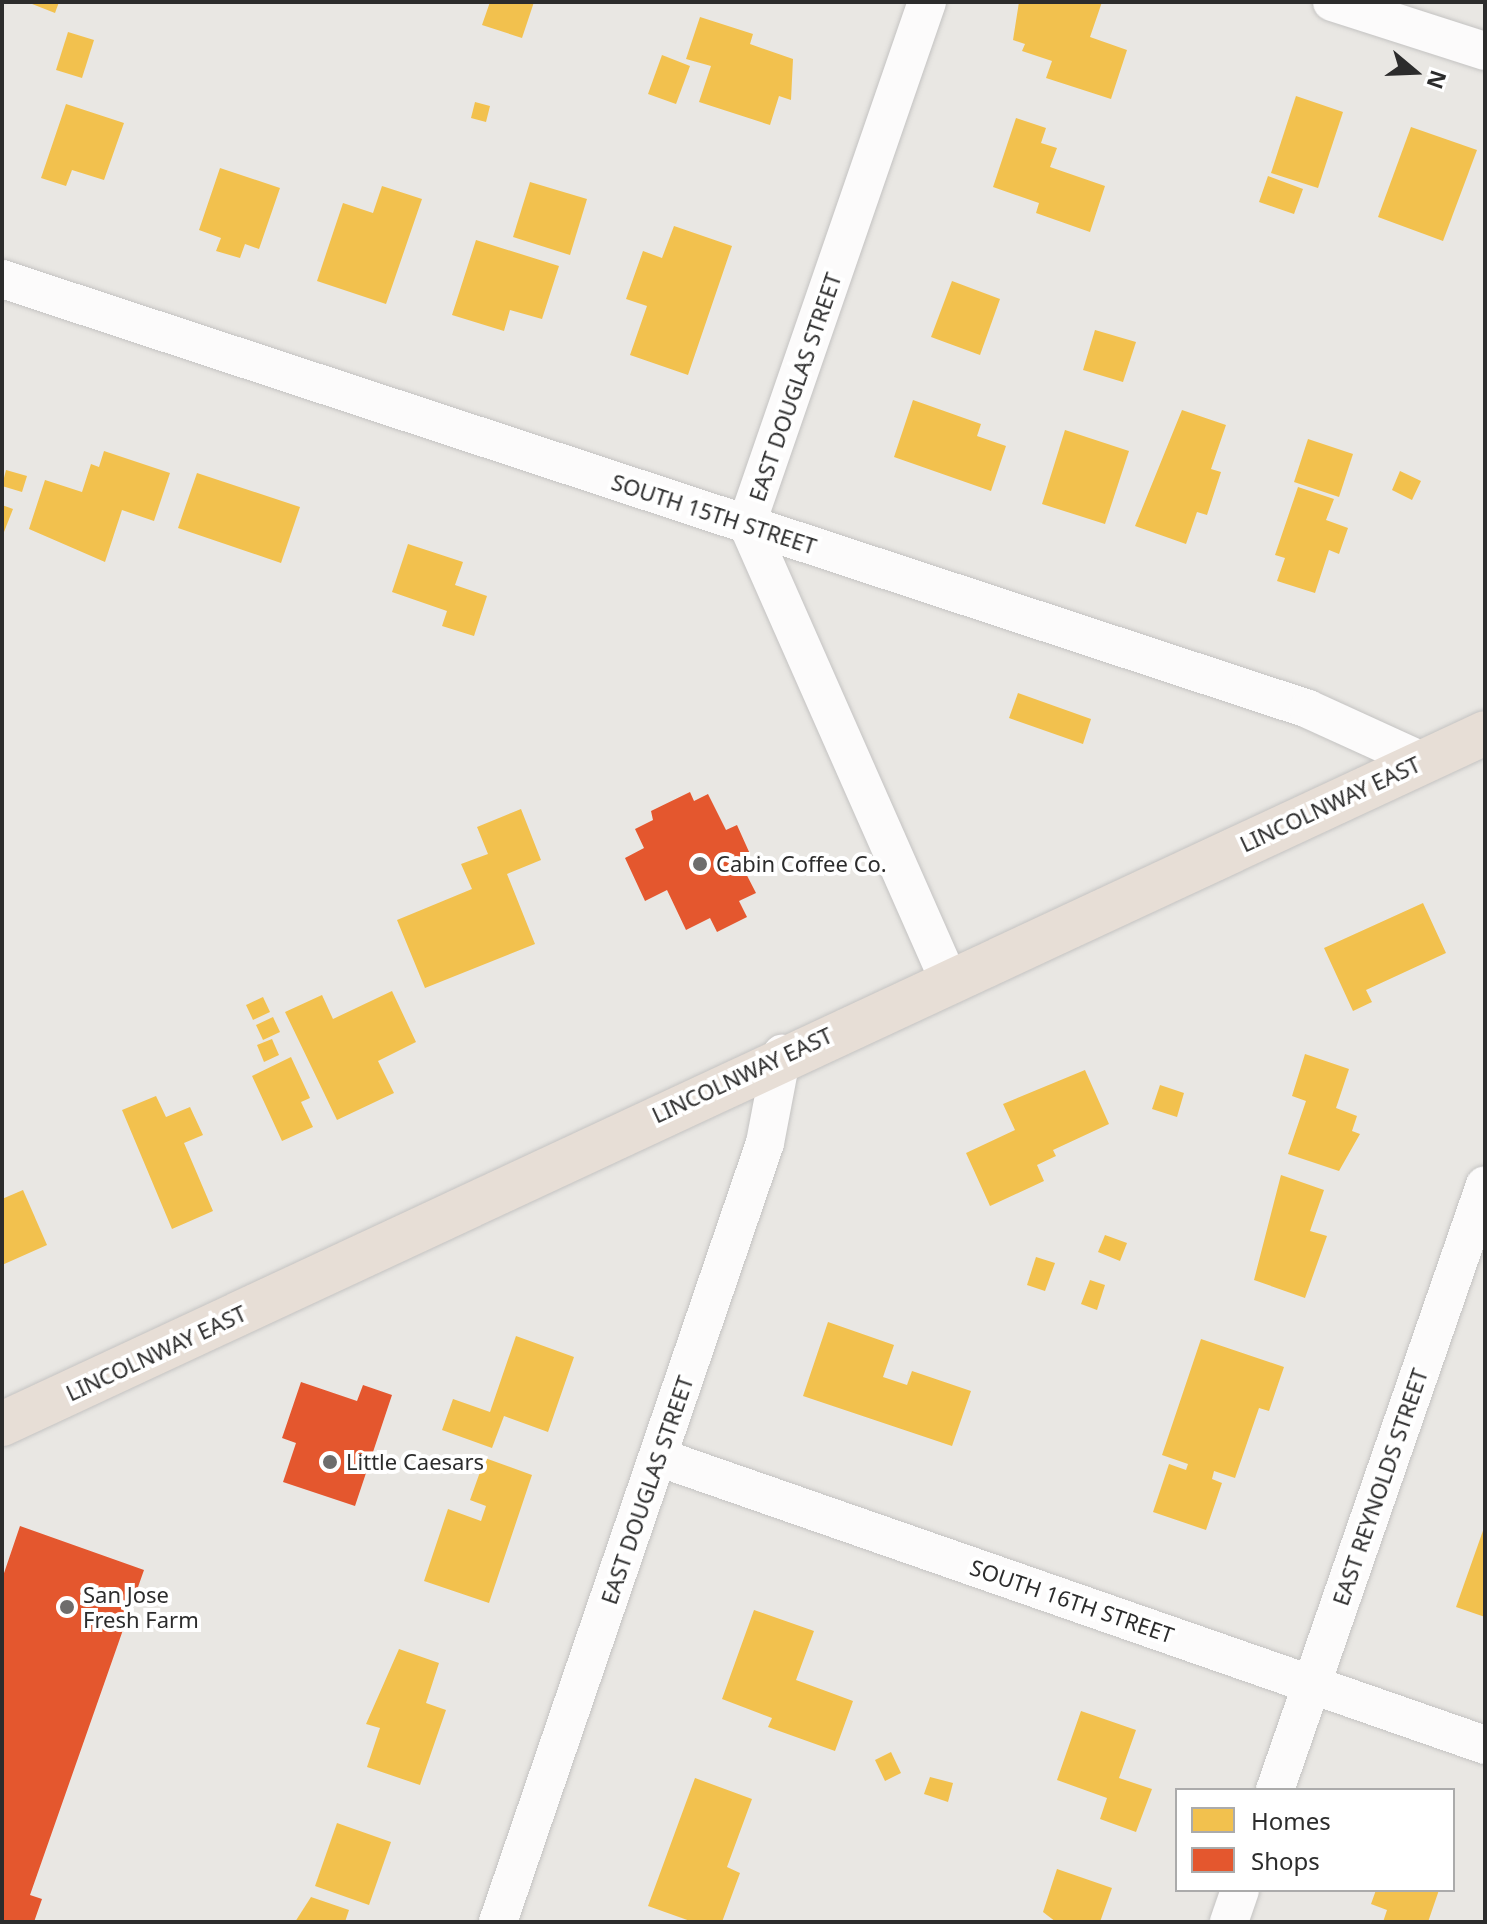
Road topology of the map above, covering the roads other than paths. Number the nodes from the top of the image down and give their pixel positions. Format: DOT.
graph roads {
  1 [pos="927,2"];
  2 [pos="1332,2"];
  3 [pos="1485,51"];
  4 [pos="2,279"];
  5 [pos="747,523"];
  6 [pos="1485,733"];
  7 [pos="1422,761"];
  8 [pos="950,983"];
  9 [pos="782,1054"];
  10 [pos="1485,1185"];
  11 [pos="2,1424"];
  12 [pos="658,1457"];
  13 [pos="1311,1684"];
  14 [pos="1485,1745"];
  15 [pos="1276,1788"];
  16 [pos="1239,1892"];
  17 [pos="498,1922"];
  18 [pos="1229,1922"];
  1 -- 5 [label="street, EAST DOUGLAS STREET"];
  2 -- 3 [label="street"];
  4 -- 5 [label="street, SOUTH 15TH STREET"];
  5 -- 7 [label="street, SOUTH 15TH STREET"];
  5 -- 8 [label="street, EAST DOUGLAS STREET"];
  6 -- 7 [label="highway, LINCOLNWAY EAST"];
  7 -- 8 [label="highway, LINCOLNWAY EAST"];
  8 -- 9 [label="highway, LINCOLNWAY EAST"];
  9 -- 11 [label="highway, LINCOLNWAY EAST"];
  9 -- 12 [label="street, EAST DOUGLAS STREET"];
  10 -- 13 [label="street, EAST REYNOLDS STREET"];
  12 -- 13 [label="street, SOUTH 16TH STREET"];
  12 -- 17 [label="street, EAST DOUGLAS STREET"];
  13 -- 14 [label="street, SOUTH 16TH STREET"];
  13 -- 15 [label="street, EAST REYNOLDS STREET"];
  16 -- 18 [label="street"];
}
